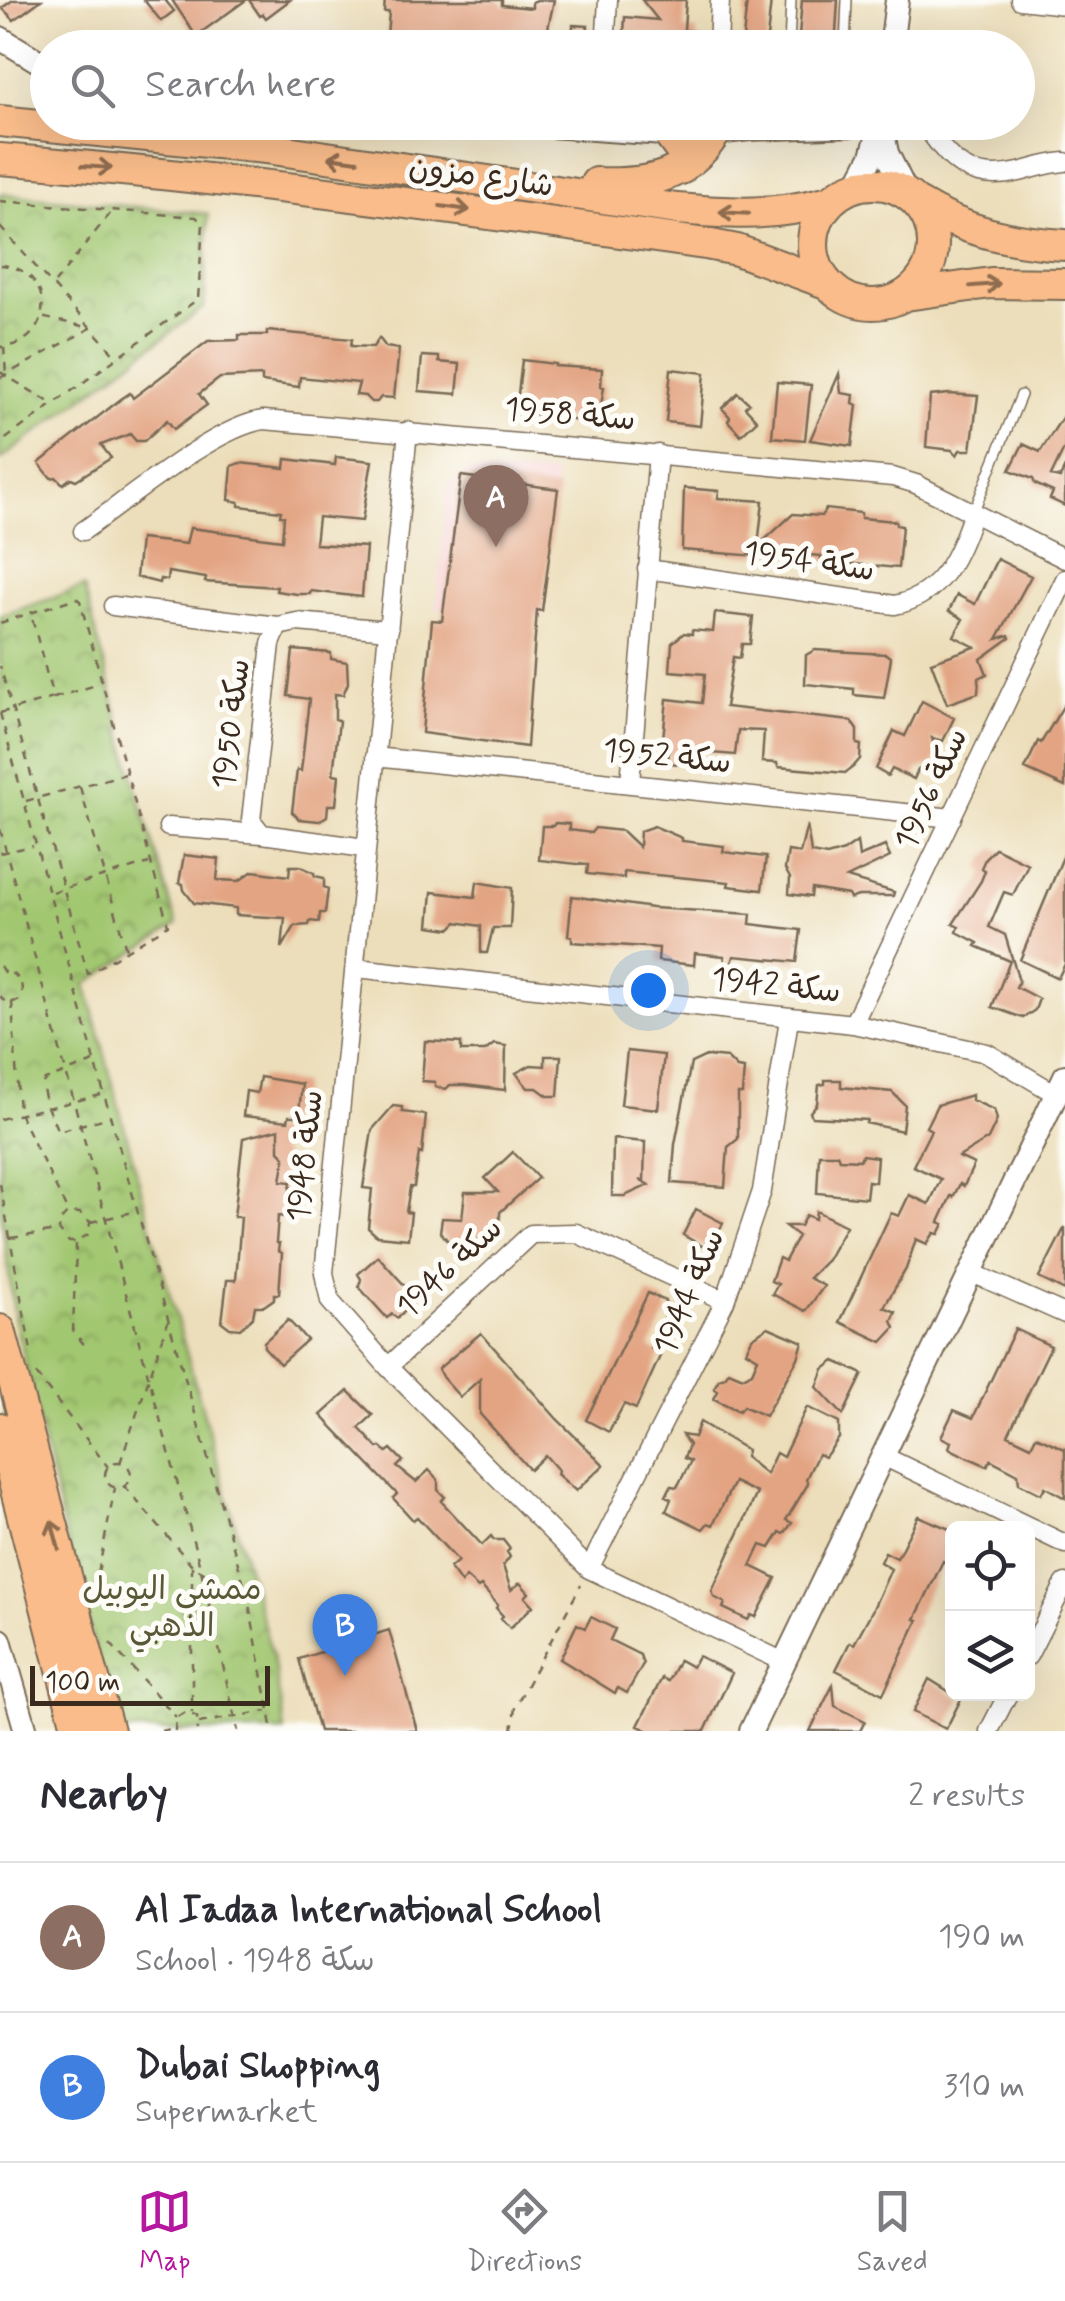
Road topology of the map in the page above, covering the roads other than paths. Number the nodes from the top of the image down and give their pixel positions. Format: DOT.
graph roads {
  1 [pos="608,0"];
  2 [pos="720,0"];
  3 [pos="791,0"];
  4 [pos="848,0"];
  5 [pos="896,0"];
  6 [pos="1020,0"];
  7 [pos="1065,4"];
  8 [pos="606,30"];
  9 [pos="719,30"];
  10 [pos="790,30"];
  11 [pos="846,30"];
  12 [pos="892,30"];
  13 [pos="0,38"];
  14 [pos="30,56"];
  15 [pos="0,120"];
  16 [pos="30,123"];
  17 [pos="190,140"];
  18 [pos="674,140"];
  19 [pos="711,140"];
  20 [pos="876,140"];
  21 [pos="884,140"];
  22 [pos="937,140"];
  23 [pos="0,160"];
  24 [pos="37,162"];
  25 [pos="1065,162"];
  26 [pos="0,167"];
  27 [pos="681,169"];
  28 [pos="486,178"];
  29 [pos="857,186"];
  30 [pos="912,199"];
  31 [pos="830,200"];
  32 [pos="1065,245"];
  33 [pos="826,283"];
  34 [pos="1065,284"];
  35 [pos="906,295"];
  36 [pos="1021,395"];
  37 [pos="408,431"];
  38 [pos="658,454"];
  39 [pos="974,513"];
  40 [pos="83,531"];
  41 [pos="1065,558"];
  42 [pos="648,568"];
  43 [pos="1065,579"];
  44 [pos="112,606"];
  45 [pos="278,626"];
  46 [pos="389,630"];
  47 [pos="375,757"];
  48 [pos="630,783"];
  49 [pos="952,818"];
  50 [pos="168,827"];
  51 [pos="262,834"];
  52 [pos="365,848"];
  53 [pos="357,968"];
  54 [pos="789,1019"];
  55 [pos="853,1024"];
  56 [pos="1061,1085"];
  57 [pos="970,1272"];
  58 [pos="726,1301"];
  59 [pos="1065,1314"];
  60 [pos="0,1330"];
  61 [pos="388,1367"];
  62 [pos="0,1428"];
  63 [pos="883,1456"];
  64 [pos="1065,1544"];
  65 [pos="589,1569"];
  66 [pos="1065,1584"];
  67 [pos="1035,1642"];
  68 [pos="1,1650"];
  69 [pos="58,1658"];
  70 [pos="784,1662"];
  71 [pos="1004,1701"];
  72 [pos="26,1731"];
  73 [pos="59,1731"];
  74 [pos="78,1731"];
  75 [pos="108,1731"];
  76 [pos="752,1731"];
  77 [pos="989,1731"];
  1 -- 8 [label="street"];
  2 -- 9 [label="street"];
  3 -- 10 [label="lane"];
  4 -- 11 [label="lane"];
  5 -- 12 [label="street"];
  6 -- 7 [label="street"];
  13 -- 14 [label="street"];
  16 -- 15 [label="main road, شارع مزون, one-way"];
  28 -- 17 [label="main road, شارع مزون, one-way"];
  18 -- 27 [label="main road"];
  19 -- 27 [label="main road"];
  20 -- 29 [label="street"];
  21 -- 30 [label="street"];
  22 -- 25 [label="street"];
  23 -- 24 [label="main road, شارع مزون"];
  24 -- 26 [label="main road"];
  24 -- 33 [label="main road, شارع مزون, one-way"];
  27 -- 28 [label="main road"];
  31 -- 28 [label="main road, شارع مزون, one-way"];
  29 -- 30 [label="main road"];
  29 -- 31 [label="main road"];
  30 -- 32 [label="main road"];
  30 -- 35 [label="main road"];
  31 -- 33 [label="main road"];
  33 -- 35 [label="main road"];
  35 -- 34 [label="main road, one-way"];
  36 -- 39 [label="lane"];
  37 -- 38 [label="street, سكة 1958"];
  37 -- 40 [label="street, سكة 1958"];
  37 -- 46 [label="street, سكة 1948"];
  38 -- 39 [label="street, سكة 1958"];
  38 -- 42 [label="street"];
  39 -- 41 [label="street, سكة 1958"];
  39 -- 42 [label="street, سكة 1954"];
  42 -- 48 [label="street"];
  43 -- 49 [label="street, سكة 1956"];
  44 -- 45 [label="street"];
  45 -- 46 [label="street, سكة 1950"];
  45 -- 51 [label="street, سكة 1950"];
  46 -- 47 [label="street, سكة 1948"];
  47 -- 48 [label="street, سكة 1952"];
  47 -- 52 [label="street, سكة 1948"];
  48 -- 49 [label="street, سكة 1952"];
  49 -- 55 [label="street, سكة 1956"];
  50 -- 51 [label="street"];
  51 -- 52 [label="street, سكة 1950"];
  52 -- 53 [label="street, سكة 1948"];
  53 -- 54 [label="street, سكة 1942"];
  53 -- 61 [label="street, سكة 1948"];
  54 -- 55 [label="street, سكة 1942"];
  54 -- 58 [label="street, سكة 1944"];
  55 -- 56 [label="street, سكة 1942"];
  56 -- 57 [label="street"];
  57 -- 59 [label="street"];
  57 -- 63 [label="street"];
  58 -- 61 [label="street, سكة 1946"];
  58 -- 65 [label="street, سكة 1944"];
  75 -- 60 [label="main road, one-way"];
  61 -- 65 [label="street, سكة 1948"];
  62 -- 69 [label="main road"];
  63 -- 64 [label="street"];
  63 -- 70 [label="street"];
  65 -- 70 [label="street, سكة 1948"];
  66 -- 67 [label="street"];
  68 -- 72 [label="street"];
  69 -- 73 [label="main road"];
  69 -- 74 [label="main road"];
  70 -- 76 [label="street"];
  71 -- 77 [label="street"];
}
